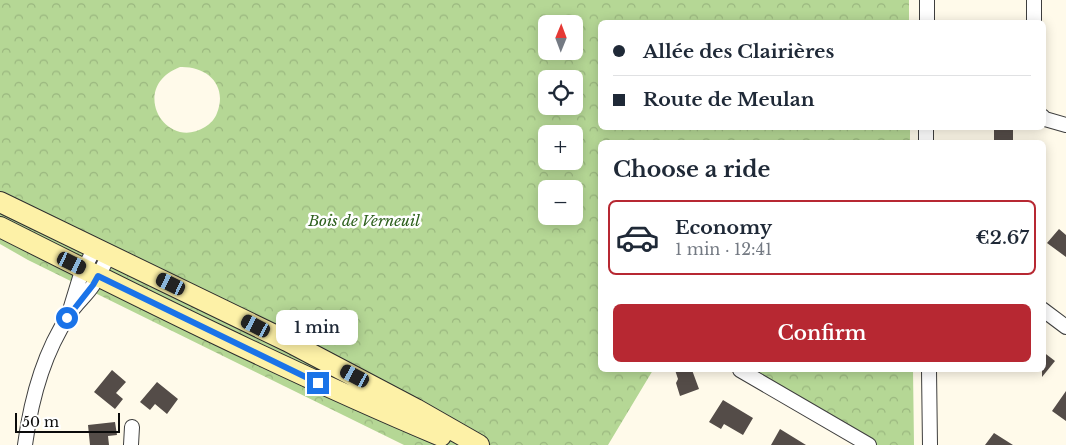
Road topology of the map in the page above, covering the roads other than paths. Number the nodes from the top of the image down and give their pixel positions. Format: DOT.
graph roads {
  1 [pos="927,0"];
  2 [pos="1034,0"];
  3 [pos="927,20"];
  4 [pos="1034,20"];
  5 [pos="1046,119"];
  6 [pos="1066,125"];
  7 [pos="0,202"];
  8 [pos="0,227"];
  9 [pos="102,251"];
  10 [pos="91,272"];
  11 [pos="1046,312"];
  12 [pos="1066,327"];
  13 [pos="743,372"];
  14 [pos="929,372"];
  15 [pos="132,427"];
  16 [pos="25,445"];
  17 [pos="131,445"];
  18 [pos="464,445"];
  19 [pos="479,445"];
  20 [pos="869,445"];
  21 [pos="930,445"];
  1 -- 3 [label="street"];
  2 -- 4 [label="street"];
  5 -- 6 [label="street"];
  7 -- 9 [label="main road"];
  8 -- 10 [label="main road"];
  9 -- 10 [label="street"];
  9 -- 19 [label="main road"];
  10 -- 16 [label="street"];
  10 -- 18 [label="main road"];
  11 -- 12 [label="street"];
  13 -- 20 [label="street"];
  14 -- 21 [label="street"];
  15 -- 17 [label="street"];
}
